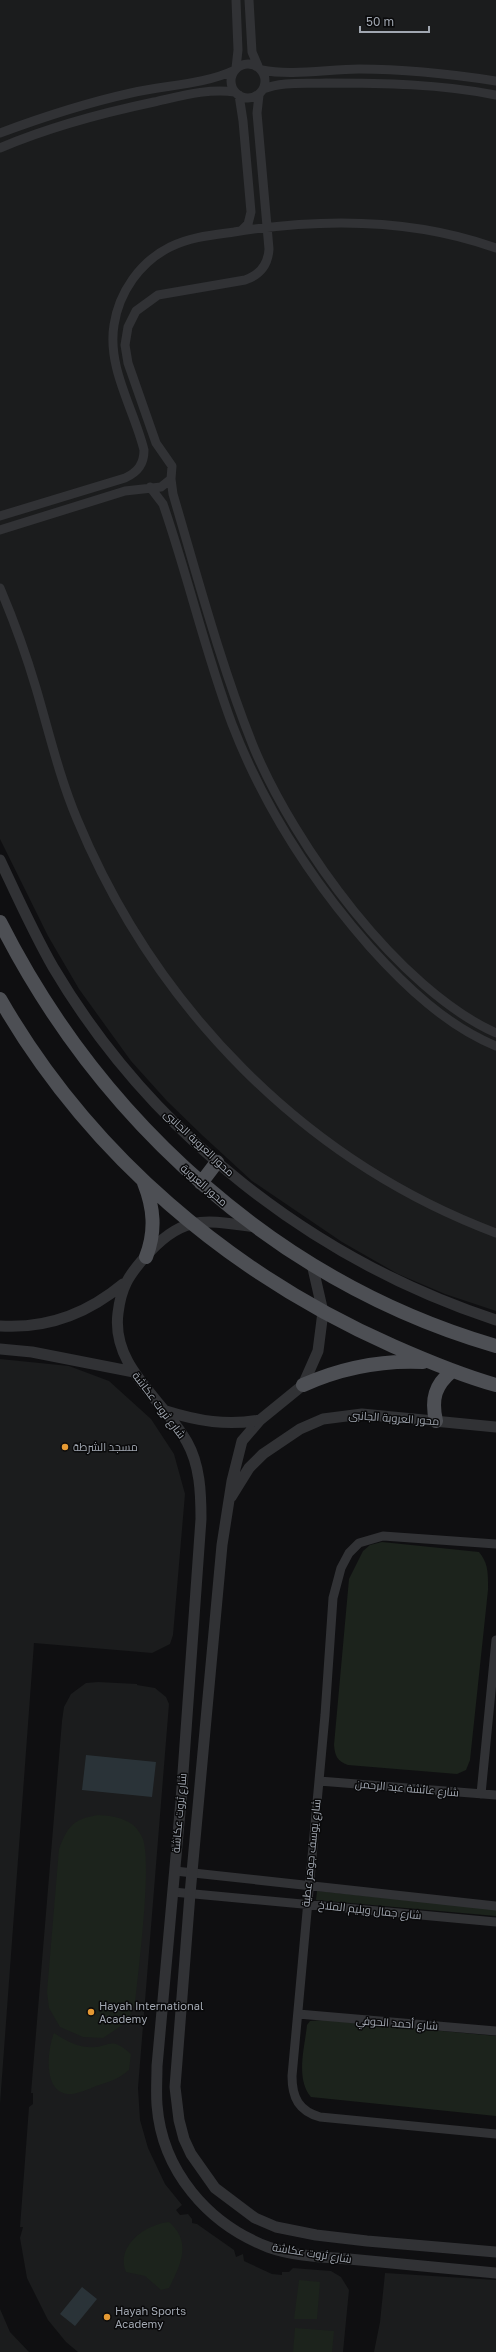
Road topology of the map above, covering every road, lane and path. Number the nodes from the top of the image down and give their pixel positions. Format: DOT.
graph roads {
  1 [pos="236,0"];
  2 [pos="250,0"];
  3 [pos="260,68"];
  4 [pos="235,69"];
  5 [pos="496,81"];
  6 [pos="261,92"];
  7 [pos="237,94"];
  8 [pos="496,95"];
  9 [pos="0,133"];
  10 [pos="0,148"];
  11 [pos="267,226"];
  12 [pos="242,230"];
  13 [pos="496,248"];
  14 [pos="171,479"];
  15 [pos="150,487"];
  16 [pos="0,516"];
  17 [pos="0,530"];
  18 [pos="0,588"];
  19 [pos="0,860"];
  20 [pos="337,887"];
  21 [pos="326,896"];
  22 [pos="0,922"];
  23 [pos="0,998"];
  24 [pos="496,1033"];
  25 [pos="496,1046"];
  26 [pos="217,1162"];
  27 [pos="143,1181"];
  28 [pos="200,1182"];
  29 [pos="191,1223"];
  30 [pos="256,1227"];
  31 [pos="496,1233"];
  32 [pos="146,1256"];
  33 [pos="312,1264"];
  34 [pos="124,1284"];
  35 [pos="323,1312"];
  36 [pos="496,1320"];
  37 [pos="0,1326"];
  38 [pos="496,1346"];
  39 [pos="0,1349"];
  40 [pos="430,1362"];
  41 [pos="452,1371"];
  42 [pos="134,1372"];
  43 [pos="302,1385"];
  44 [pos="496,1385"];
  45 [pos="166,1411"];
  46 [pos="260,1420"];
  47 [pos="436,1421"];
  48 [pos="496,1427"];
  49 [pos="229,1500"];
  50 [pos="496,1544"];
  51 [pos="496,1640"];
  52 [pos="319,1781"];
  53 [pos="481,1794"];
  54 [pos="496,1795"];
  55 [pos="175,1871"];
  56 [pos="192,1872"];
  57 [pos="308,1886"];
  58 [pos="173,1892"];
  59 [pos="190,1894"];
  60 [pos="306,1904"];
  61 [pos="496,1906"];
  62 [pos="496,1922"];
  63 [pos="298,2014"];
  64 [pos="162,2016"];
  65 [pos="180,2017"];
  66 [pos="161,2031"];
  67 [pos="496,2031"];
  68 [pos="179,2032"];
  69 [pos="496,2134"];
  70 [pos="367,2241"];
  71 [pos="496,2252"];
  72 [pos="365,2261"];
  73 [pos="496,2273"];
  1 -- 4 [label="street"];
  2 -- 3 [label="street"];
  3 -- 4 [label="street"];
  3 -- 5 [label="street"];
  3 -- 6 [label="street"];
  4 -- 7 [label="street"];
  4 -- 9 [label="street"];
  6 -- 7 [label="street"];
  6 -- 8 [label="street"];
  6 -- 11 [label="street"];
  7 -- 10 [label="street"];
  7 -- 12 [label="street"];
  11 -- 12 [label="street"];
  11 -- 13 [label="street"];
  11 -- 14 [label="street"];
  12 -- 16 [label="street"];
  14 -- 15 [label="street"];
  14 -- 20 [label="street"];
  15 -- 17 [label="street"];
  15 -- 21 [label="street"];
  18 -- 31 [label="street"];
  19 -- 26 [label="street, محور العروبة الجانبى"];
  20 -- 21 [label="street"];
  20 -- 24 [label="street"];
  21 -- 25 [label="street"];
  22 -- 28 [label="main road, محور العروبة"];
  23 -- 27 [label="main road"];
  26 -- 28 [label="main road"];
  26 -- 36 [label="street, محور العروبة الجانبى"];
  27 -- 29 [label="main road"];
  27 -- 32 [label="main road"];
  28 -- 30 [label="main road, محور العروبة"];
  29 -- 30 [label="street, شارع ثروت عكاشة"];
  29 -- 32 [label="street, شارع ثروت عكاشة"];
  29 -- 35 [label="main road"];
  30 -- 33 [label="main road, محور العروبة"];
  32 -- 34 [label="street, شارع ثروت عكاشة"];
  33 -- 35 [label="street, شارع ثروت عكاشة"];
  33 -- 38 [label="main road, محور العروبة"];
  34 -- 37 [label="street"];
  34 -- 42 [label="street, شارع ثروت عكاشة"];
  35 -- 40 [label="main road"];
  35 -- 43 [label="street, شارع ثروت عكاشة"];
  39 -- 42 [label="street"];
  40 -- 41 [label="main road"];
  40 -- 43 [label="main road"];
  41 -- 44 [label="main road"];
  41 -- 47 [label="main road"];
  42 -- 45 [label="street, شارع ثروت عكاشة"];
  43 -- 46 [label="street, شارع ثروت عكاشة"];
  45 -- 46 [label="street"];
  45 -- 55 [label="street, شارع ثروت عكاشة"];
  46 -- 49 [label="street, شارع ثروت عكاشة"];
  47 -- 48 [label="street, محور العروبة الجانبى"];
  47 -- 49 [label="street, محور العروبة الجانبى"];
  49 -- 56 [label="street, شارع ثروت عكاشة"];
  50 -- 52 [label="street, شارع يوسف جوهر عطية"];
  51 -- 53 [label="street"];
  52 -- 53 [label="street, شارع عائشة عبد الرحمن"];
  52 -- 57 [label="street, شارع يوسف جوهر عطية"];
  53 -- 54 [label="street, شارع عائشة عبد الرحمن"];
  55 -- 56 [label="street, شارع جمال ويليم الملاخ"];
  55 -- 58 [label="street, شارع ثروت عكاشة"];
  56 -- 57 [label="street, شارع جمال ويليم الملاخ"];
  56 -- 59 [label="street, شارع ثروت عكاشة"];
  57 -- 60 [label="street, شارع يوسف جوهر عطية"];
  57 -- 61 [label="street, شارع جمال ويليم الملاخ"];
  58 -- 59 [label="street, شارع جمال ويليم الملاخ"];
  58 -- 64 [label="street, شارع ثروت عكاشة"];
  59 -- 60 [label="street, شارع جمال ويليم الملاخ"];
  59 -- 65 [label="street, شارع ثروت عكاشة"];
  60 -- 62 [label="street, شارع جمال ويليم الملاخ"];
  60 -- 63 [label="street, شارع يوسف جوهر عطية"];
  63 -- 67 [label="street, شارع أحمد الحوفي"];
  63 -- 69 [label="street, شارع يوسف جوهر عطية"];
  64 -- 65 [label="street"];
  64 -- 66 [label="street, شارع ثروت عكاشة"];
  65 -- 68 [label="street, شارع ثروت عكاشة"];
  66 -- 68 [label="street"];
  66 -- 72 [label="street, شارع ثروت عكاشة"];
  68 -- 70 [label="street, شارع ثروت عكاشة"];
  70 -- 71 [label="street, شارع ثروت عكاشة"];
  70 -- 72 [label="street"];
  72 -- 73 [label="street, شارع ثروت عكاشة"];
}
